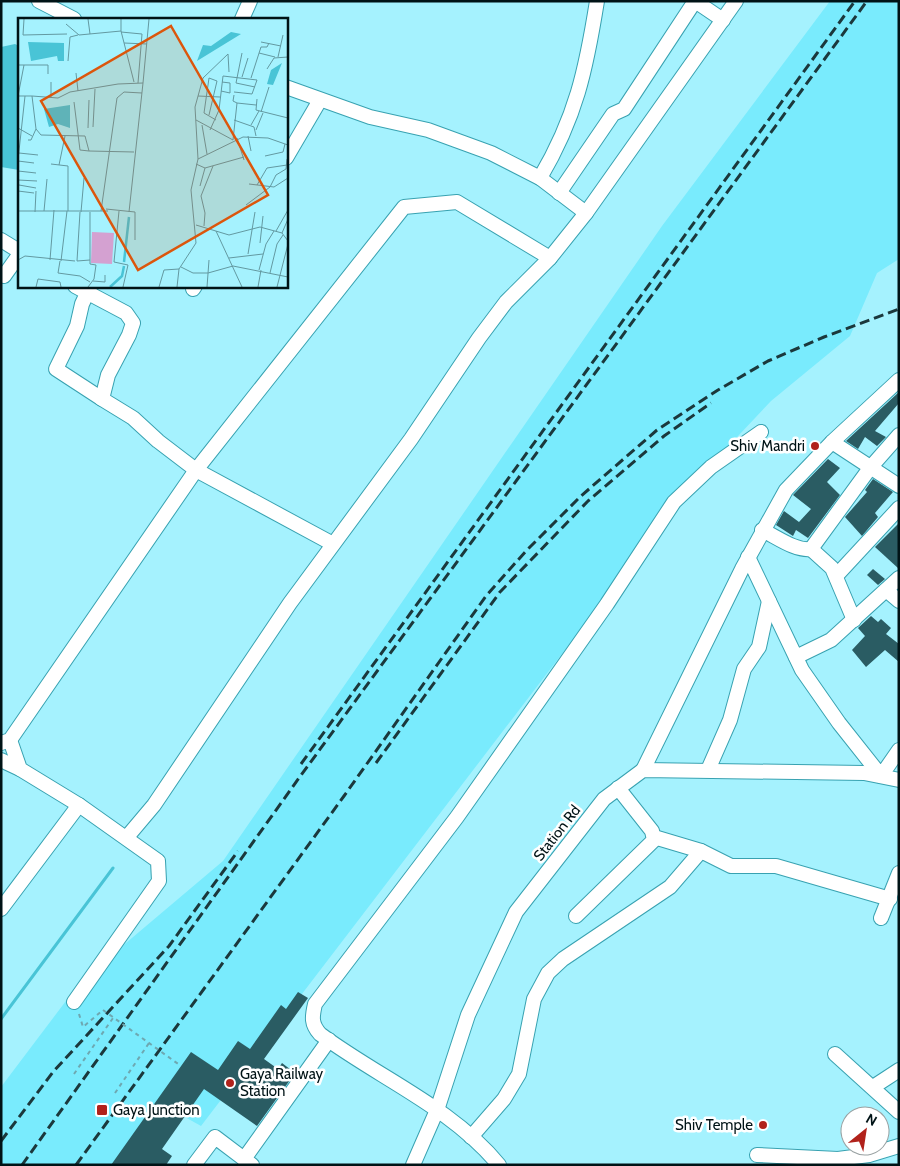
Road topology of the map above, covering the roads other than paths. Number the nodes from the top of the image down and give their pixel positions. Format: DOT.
graph roads {
  1 [pos="40,1"];
  2 [pos="250,1"];
  3 [pos="597,1"];
  4 [pos="695,1"];
  5 [pos="736,1"];
  6 [pos="68,11"];
  7 [pos="242,18"];
  8 [pos="723,20"];
  9 [pos="288,88"];
  10 [pos="320,100"];
  11 [pos="288,155"];
  12 [pos="540,178"];
  13 [pos="559,193"];
  14 [pos="586,213"];
  15 [pos="1,240"];
  16 [pos="18,252"];
  17 [pos="18,255"];
  18 [pos="550,258"];
  19 [pos="1,274"];
  20 [pos="84,289"];
  21 [pos="899,380"];
  22 [pos="102,400"];
  23 [pos="761,432"];
  24 [pos="899,435"];
  25 [pos="832,442"];
  26 [pos="870,468"];
  27 [pos="196,470"];
  28 [pos="899,486"];
  29 [pos="899,508"];
  30 [pos="762,530"];
  31 [pos="333,544"];
  32 [pos="811,549"];
  33 [pos="748,557"];
  34 [pos="836,576"];
  35 [pos="899,578"];
  36 [pos="886,590"];
  37 [pos="769,601"];
  38 [pos="899,601"];
  39 [pos="854,620"];
  40 [pos="796,658"];
  41 [pos="5,741"];
  42 [pos="899,750"];
  43 [pos="1,760"];
  44 [pos="20,769"];
  45 [pos="642,770"];
  46 [pos="708,770"];
  47 [pos="880,776"];
  48 [pos="899,780"];
  49 [pos="618,788"];
  50 [pos="79,805"];
  51 [pos="127,837"];
  52 [pos="654,837"];
  53 [pos="701,851"];
  54 [pos="899,873"];
  55 [pos="890,899"];
  56 [pos="1,909"];
  57 [pos="576,916"];
  58 [pos="881,918"];
  59 [pos="74,1002"];
  60 [pos="329,1040"];
  61 [pos="835,1054"];
  62 [pos="899,1070"];
  63 [pos="872,1087"];
  64 [pos="437,1110"];
  65 [pos="899,1112"];
  66 [pos="471,1137"];
  67 [pos="899,1146"];
  68 [pos="757,1155"];
  69 [pos="248,1162"];
  70 [pos="194,1165"];
  71 [pos="413,1165"];
  72 [pos="499,1165"];
  1 -- 6 [label="street"];
  2 -- 7 [label="street"];
  3 -- 12 [label="street"];
  4 -- 8 [label="street"];
  4 -- 13 [label="street"];
  5 -- 8 [label="street"];
  8 -- 14 [label="street"];
  9 -- 10 [label="street"];
  10 -- 11 [label="street"];
  10 -- 12 [label="street"];
  12 -- 13 [label="street"];
  13 -- 14 [label="street"];
  14 -- 18 [label="street"];
  15 -- 16 [label="street"];
  17 -- 19 [label="street"];
  18 -- 27 [label="street"];
  18 -- 31 [label="street"];
  20 -- 22 [label="street"];
  20 -- 22 [label="street"];
  21 -- 25 [label="street"];
  22 -- 27 [label="street"];
  23 -- 60 [label="street"];
  24 -- 26 [label="street"];
  25 -- 26 [label="street"];
  25 -- 30 [label="street"];
  26 -- 28 [label="street"];
  26 -- 32 [label="street"];
  27 -- 31 [label="street"];
  27 -- 41 [label="street"];
  29 -- 34 [label="street"];
  30 -- 32 [label="street"];
  30 -- 33 [label="street"];
  31 -- 51 [label="street"];
  32 -- 34 [label="street"];
  33 -- 37 [label="street"];
  33 -- 45 [label="street"];
  34 -- 39 [label="street"];
  35 -- 36 [label="street"];
  36 -- 38 [label="street"];
  36 -- 39 [label="street"];
  37 -- 40 [label="street"];
  37 -- 46 [label="street"];
  39 -- 40 [label="street"];
  40 -- 47 [label="street"];
  41 -- 44 [label="street"];
  42 -- 47 [label="street"];
  43 -- 44 [label="street"];
  44 -- 50 [label="street"];
  45 -- 46 [label="street"];
  45 -- 49 [label="street, Station Rd"];
  46 -- 47 [label="street"];
  47 -- 48 [label="street"];
  49 -- 52 [label="street"];
  49 -- 64 [label="street, Station Rd"];
  50 -- 51 [label="street"];
  50 -- 56 [label="street"];
  51 -- 59 [label="street"];
  52 -- 53 [label="street"];
  52 -- 57 [label="street"];
  53 -- 55 [label="street"];
  53 -- 66 [label="street"];
  54 -- 55 [label="street"];
  55 -- 58 [label="street"];
  60 -- 64 [label="street"];
  60 -- 69 [label="street"];
  61 -- 63 [label="street"];
  62 -- 63 [label="street"];
  63 -- 65 [label="street"];
  64 -- 66 [label="street"];
  64 -- 71 [label="street, Station Rd"];
  66 -- 72 [label="street"];
  67 -- 68 [label="street"];
  69 -- 70 [label="street"];
}
